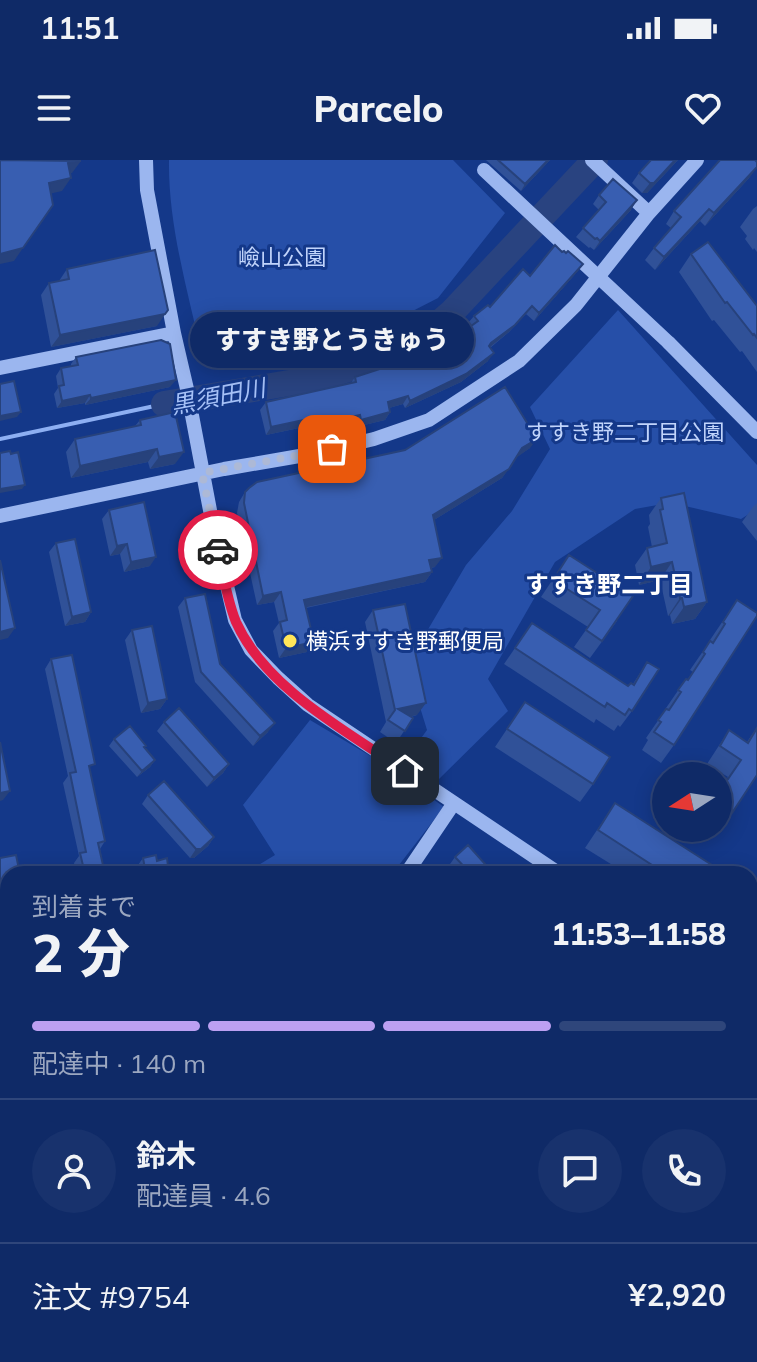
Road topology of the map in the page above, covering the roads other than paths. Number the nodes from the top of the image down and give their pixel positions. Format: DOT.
graph roads {
  1 [pos="146,160"];
  2 [pos="697,160"];
  3 [pos="597,164"];
  4 [pos="479,165"];
  5 [pos="649,213"];
  6 [pos="174,333"];
  7 [pos="0,368"];
  8 [pos="757,432"];
  9 [pos="202,473"];
  10 [pos="0,516"];
  11 [pos="454,803"];
  12 [pos="411,866"];
  13 [pos="548,866"];
  1 -- 6 [label="street"];
  2 -- 5 [label="street"];
  3 -- 5 [label="street"];
  4 -- 8 [label="street, bridge"];
  5 -- 9 [label="street"];
  6 -- 7 [label="street"];
  6 -- 9 [label="street"];
  9 -- 10 [label="street"];
  9 -- 11 [label="street"];
  11 -- 12 [label="street"];
  11 -- 13 [label="street"];
}
